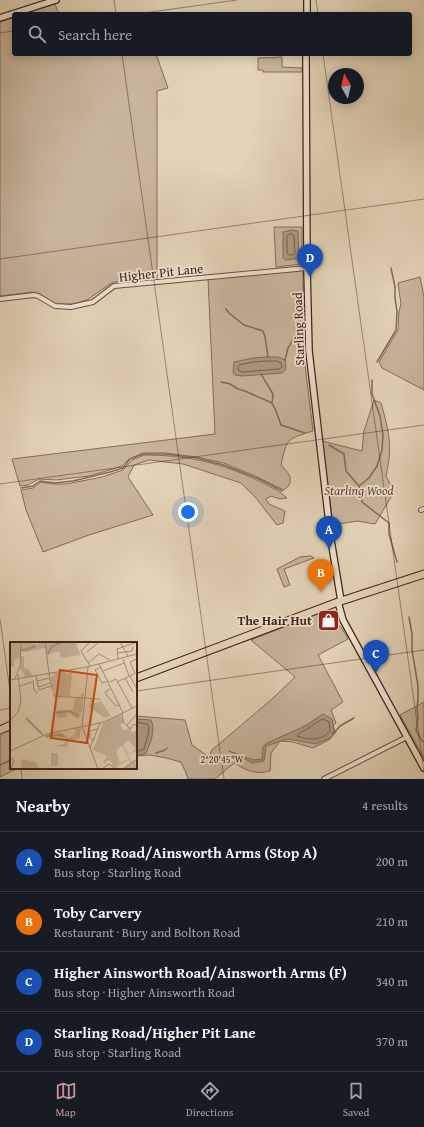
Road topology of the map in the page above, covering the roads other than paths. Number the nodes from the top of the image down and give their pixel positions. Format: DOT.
graph roads {
  1 [pos="56,0"];
  2 [pos="307,0"];
  3 [pos="19,12"];
  4 [pos="307,12"];
  5 [pos="12,14"];
  6 [pos="0,18"];
  7 [pos="306,56"];
  8 [pos="307,268"];
  9 [pos="0,299"];
  10 [pos="424,574"];
  11 [pos="340,602"];
  12 [pos="137,678"];
  13 [pos="10,725"];
  14 [pos="0,730"];
  15 [pos="407,737"];
  16 [pos="424,768"];
  17 [pos="324,779"];
  1 -- 3 [label="main road"];
  2 -- 4 [label="main road"];
  5 -- 6 [label="main road"];
  7 -- 8 [label="main road, Starling Road"];
  8 -- 9 [label="street, Higher Pit Lane"];
  8 -- 11 [label="main road, Starling Road"];
  10 -- 11 [label="highway"];
  11 -- 12 [label="highway"];
  11 -- 15 [label="main road, Starling Road"];
  13 -- 14 [label="highway"];
  15 -- 16 [label="main road, Starling Road"];
  15 -- 17 [label="street"];
}
